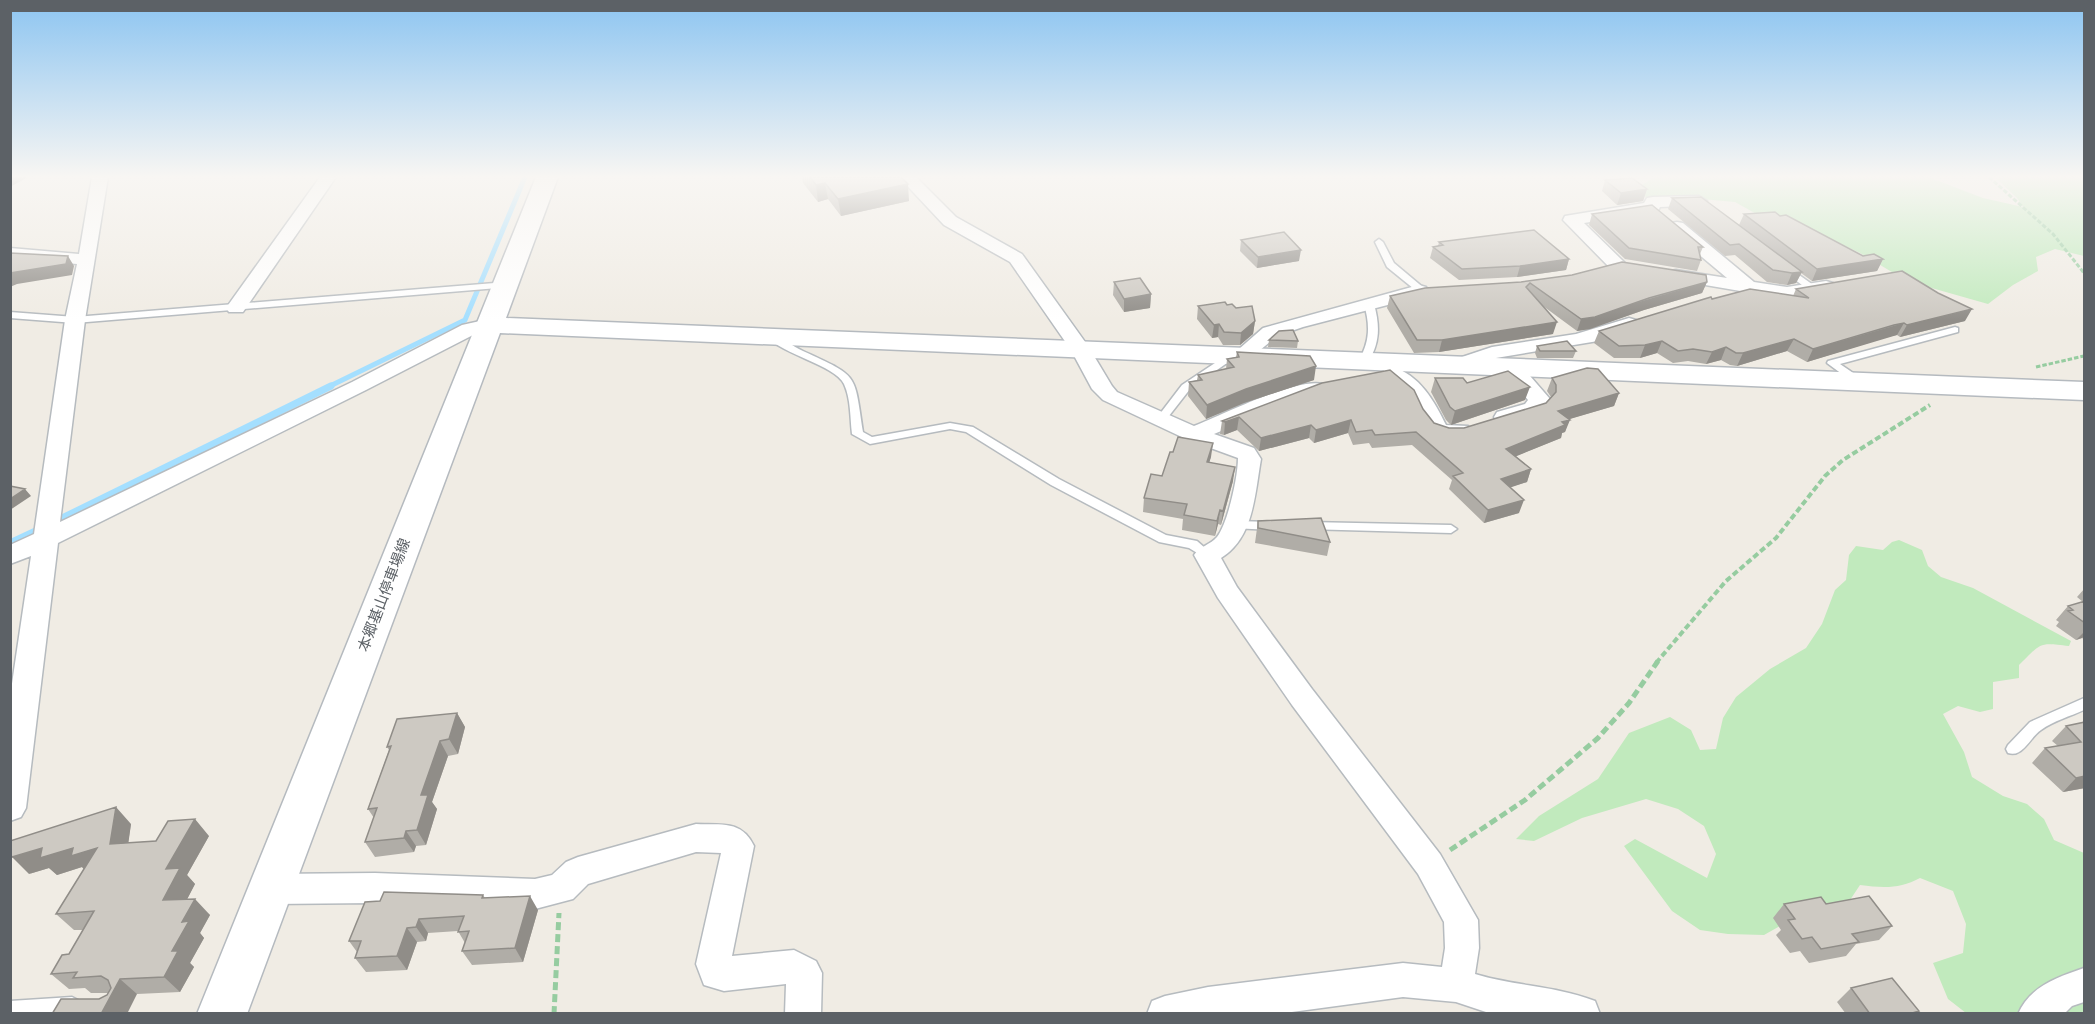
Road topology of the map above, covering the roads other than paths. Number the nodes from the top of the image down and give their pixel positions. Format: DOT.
graph roads {
  1 [pos="93,225"];
  2 [pos="294,225"];
  3 [pos="529,225"];
  4 [pos="956,225"];
  5 [pos="1576,225"];
  6 [pos="1674,225"];
  7 [pos="1379,242"];
  8 [pos="10,253"];
  9 [pos="87,260"];
  10 [pos="1777,262"];
  11 [pos="1618,266"];
  12 [pos="1641,270"];
  13 [pos="1598,271"];
  14 [pos="1664,273"];
  15 [pos="1845,283"];
  16 [pos="507,285"];
  17 [pos="1750,288"];
  18 [pos="1442,289"];
  19 [pos="1813,289"];
  20 [pos="1422,291"];
  21 [pos="1712,298"];
  22 [pos="1369,304"];
  23 [pos="236,308"];
  24 [pos="10,315"];
  25 [pos="1642,319"];
  26 [pos="75,320"];
  27 [pos="489,325"];
  28 [pos="1955,330"];
  29 [pos="771,336"];
  30 [pos="1081,350"];
  31 [pos="1236,355"];
  32 [pos="1460,364"];
  33 [pos="1511,366"];
  34 [pos="1400,367"];
  35 [pos="1351,374"];
  36 [pos="1859,381"];
  37 [pos="2085,391"];
  38 [pos="1161,419"];
  39 [pos="1194,434"];
  40 [pos="1236,525"];
  41 [pos="1451,529"];
  42 [pos="47,538"];
  43 [pos="1207,555"];
  44 [pos="10,556"];
  45 [pos="2085,704"];
  46 [pos="2013,749"];
  47 [pos="10,808"];
  48 [pos="271,889"];
  49 [pos="1456,985"];
  50 [pos="2085,985"];
  51 [pos="93,1005"];
  52 [pos="10,1010"];
  53 [pos="222,1014"];
  54 [pos="803,1014"];
  55 [pos="1165,1014"];
  56 [pos="1582,1014"];
  57 [pos="2036,1014"];
  1 -- 9 [label="street"];
  2 -- 23 [label="street"];
  3 -- 16 [label="street, 本郷基山停車場線"];
  4 -- 30 [label="street"];
  5 -- 11 [label="street"];
  6 -- 17 [label="street"];
  7 -- 20 [label="lane"];
  8 -- 9 [label="street"];
  9 -- 26 [label="street"];
  10 -- 19 [label="lane"];
  11 -- 12 [label="street"];
  11 -- 13 [label="street"];
  14 -- 17 [label="street"];
  15 -- 19 [label="street"];
  16 -- 23 [label="lane"];
  16 -- 27 [label="street, 本郷基山停車場線"];
  17 -- 19 [label="street"];
  17 -- 21 [label="street"];
  18 -- 20 [label="street"];
  20 -- 22 [label="street"];
  22 -- 31 [label="street"];
  22 -- 35 [label="lane"];
  23 -- 26 [label="lane"];
  24 -- 26 [label="lane"];
  25 -- 32 [label="street"];
  26 -- 42 [label="street"];
  27 -- 29 [label="street"];
  27 -- 42 [label="street"];
  27 -- 48 [label="street, 本郷基山停車場線"];
  28 -- 36 [label="lane"];
  29 -- 30 [label="street"];
  29 -- 43 [label="lane"];
  30 -- 31 [label="street"];
  30 -- 38 [label="street"];
  31 -- 35 [label="street"];
  31 -- 38 [label="lane"];
  32 -- 33 [label="street"];
  32 -- 34 [label="street"];
  33 -- 34 [label="street"];
  33 -- 36 [label="street"];
  34 -- 35 [label="street"];
  35 -- 39 [label="street"];
  36 -- 37 [label="street"];
  38 -- 39 [label="street"];
  39 -- 40 [label="street"];
  40 -- 41 [label="lane"];
  40 -- 43 [label="street"];
  42 -- 44 [label="street"];
  42 -- 47 [label="street"];
  43 -- 49 [label="street"];
  45 -- 46 [label="lane"];
  48 -- 53 [label="street, 本郷基山停車場線"];
  48 -- 54 [label="street"];
  49 -- 55 [label="street"];
  49 -- 56 [label="street"];
  50 -- 57 [label="street"];
  51 -- 52 [label="lane"];
}
